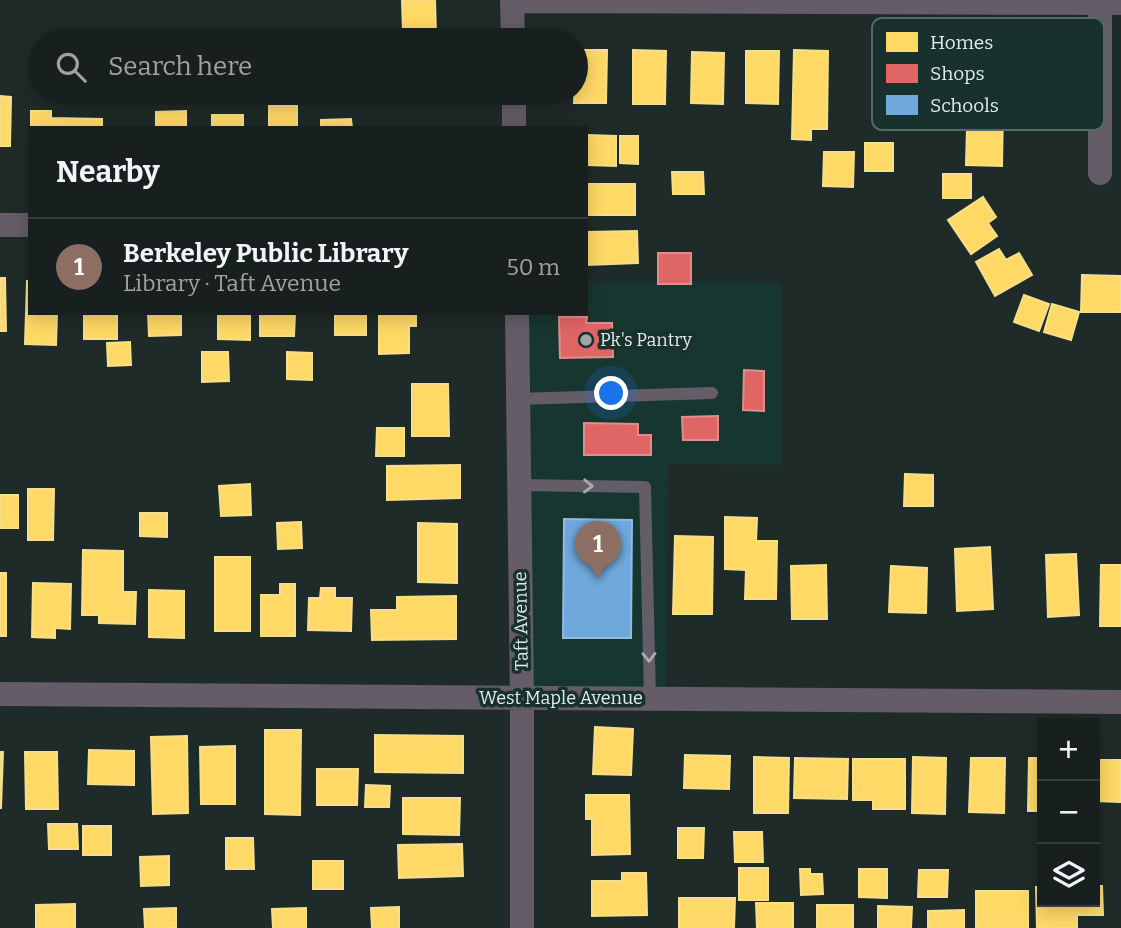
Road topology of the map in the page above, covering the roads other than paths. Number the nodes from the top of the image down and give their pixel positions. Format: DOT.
graph roads {
  1 [pos="512,1"];
  2 [pos="1039,1"];
  3 [pos="1111,3"];
  4 [pos="513,28"];
  5 [pos="514,105"];
  6 [pos="1104,111"];
  7 [pos="514,126"];
  8 [pos="1103,130"];
  9 [pos="1100,173"];
  10 [pos="0,225"];
  11 [pos="28,225"];
  12 [pos="517,315"];
  13 [pos="712,393"];
  14 [pos="518,399"];
  15 [pos="519,485"];
  16 [pos="0,694"];
  17 [pos="522,698"];
  18 [pos="650,699"];
  19 [pos="1121,702"];
  20 [pos="522,928"];
  1 -- 2 [label="street"];
  1 -- 4 [label="street"];
  2 -- 3 [label="street"];
  3 -- 6 [label="street"];
  5 -- 7 [label="street"];
  8 -- 9 [label="street"];
  10 -- 11 [label="street"];
  12 -- 14 [label="street, Taft Avenue"];
  13 -- 14 [label="lane"];
  14 -- 15 [label="street, Taft Avenue"];
  15 -- 17 [label="street, Taft Avenue"];
  15 -- 18 [label="lane, one-way"];
  16 -- 17 [label="street, West Maple Avenue"];
  17 -- 18 [label="street, West Maple Avenue"];
  17 -- 20 [label="street, Taft Avenue"];
  18 -- 19 [label="street, West Maple Avenue"];
}
